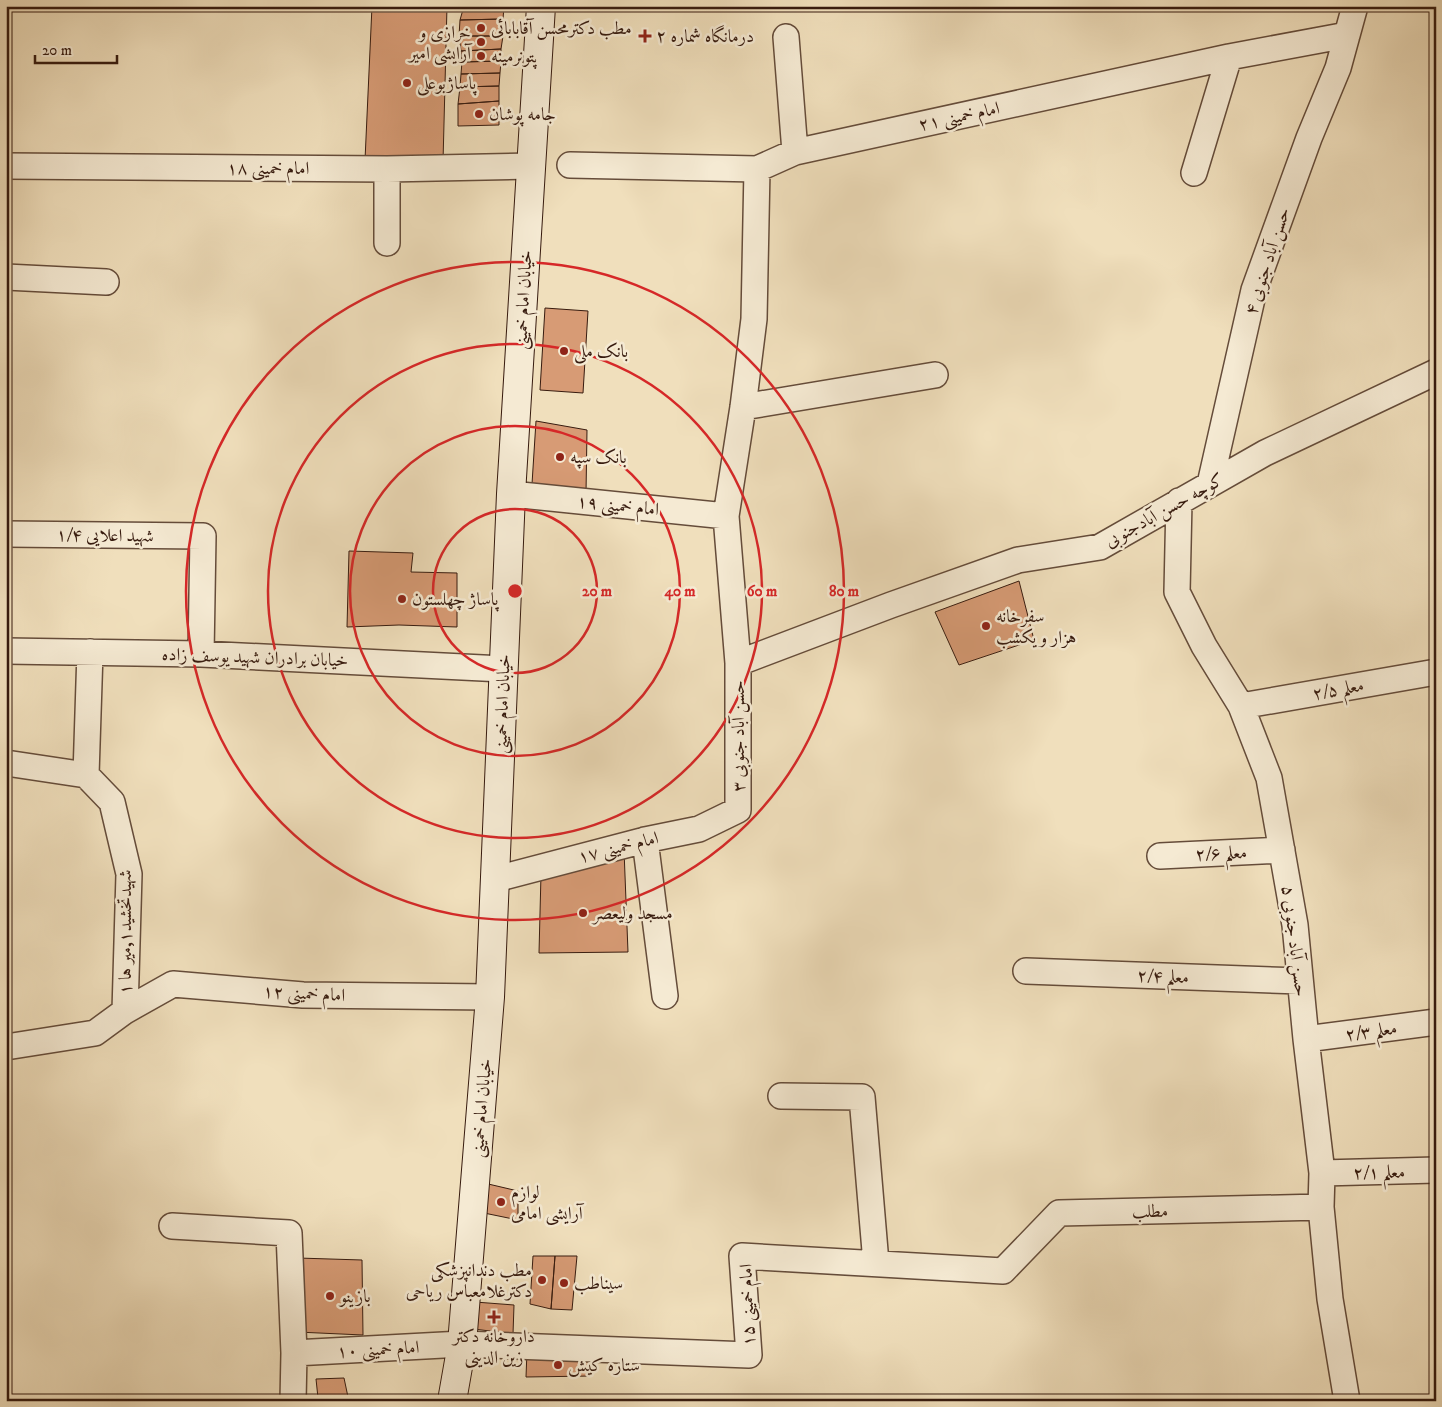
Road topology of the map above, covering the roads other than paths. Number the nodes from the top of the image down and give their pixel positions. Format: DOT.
graph roads {
  1 [pos="541,6"];
  2 [pos="1355,6"];
  3 [pos="786,37"];
  4 [pos="1346,40"];
  5 [pos="1229,57"];
  6 [pos="795,152"];
  7 [pos="570,164"];
  8 [pos="6,166"];
  9 [pos="531,166"];
  10 [pos="387,169"];
  11 [pos="757,170"];
  12 [pos="1194,173"];
  13 [pos="387,243"];
  14 [pos="6,277"];
  15 [pos="106,282"];
  16 [pos="1436,372"];
  17 [pos="935,376"];
  18 [pos="743,407"];
  19 [pos="1210,484"];
  20 [pos="511,494"];
  21 [pos="1179,501"];
  22 [pos="726,516"];
  23 [pos="6,534"];
  24 [pos="6,651"];
  25 [pos="90,652"];
  26 [pos="202,654"];
  27 [pos="738,663"];
  28 [pos="503,669"];
  29 [pos="1436,672"];
  30 [pos="1241,706"];
  31 [pos="6,763"];
  32 [pos="86,775"];
  33 [pos="738,810"];
  34 [pos="644,840"];
  35 [pos="1282,850"];
  36 [pos="1160,856"];
  37 [pos="496,879"];
  38 [pos="1026,971"];
  39 [pos="1300,981"];
  40 [pos="665,996"];
  41 [pos="490,997"];
  42 [pos="125,1011"];
  43 [pos="1436,1022"];
  44 [pos="1306,1040"];
  45 [pos="6,1047"];
  46 [pos="781,1096"];
  47 [pos="1436,1170"];
  48 [pos="1322,1173"];
  49 [pos="1321,1208"];
  50 [pos="172,1226"];
  51 [pos="876,1263"];
  52 [pos="1003,1271"];
  53 [pos="462,1344"];
  54 [pos="294,1353"];
  55 [pos="293,1401"];
  56 [pos="452,1401"];
  57 [pos="1347,1401"];
  1 -- 9 [label="main road, خیابان امام خمینی"];
  2 -- 4 [label="street, حسن آباد جنوبی ۴"];
  3 -- 6 [label="street"];
  4 -- 5 [label="street, امام خمینی ۲۱"];
  4 -- 19 [label="street, حسن آباد جنوبی ۴"];
  5 -- 6 [label="street, امام خمینی ۲۱"];
  5 -- 12 [label="street"];
  6 -- 11 [label="street, امام خمینی ۲۱"];
  7 -- 11 [label="street, امام خمینی ۲۱"];
  8 -- 10 [label="street, امام خمینی ۱۸"];
  9 -- 10 [label="street, امام خمینی ۱۸"];
  9 -- 20 [label="main road, خیابان امام خمینی"];
  10 -- 13 [label="street"];
  11 -- 18 [label="street, حسن آباد جنوبی ۳"];
  14 -- 15 [label="street"];
  16 -- 19 [label="street, کوچه حسن آبادجنوبی"];
  17 -- 18 [label="street"];
  18 -- 22 [label="street, حسن آباد جنوبی ۳"];
  19 -- 21 [label="street, کوچه حسن آبادجنوبی"];
  20 -- 22 [label="street, امام خمینی ۱۹"];
  20 -- 28 [label="main road, خیابان امام خمینی"];
  21 -- 27 [label="street, کوچه حسن آبادجنوبی"];
  21 -- 30 [label="street, حسن آباد جنوبی ۵"];
  22 -- 27 [label="street, حسن آباد جنوبی ۳"];
  23 -- 26 [label="street, شهید اعلایی ۱/۴"];
  24 -- 25 [label="street, خیابان برادران شهید یوسف زاده"];
  25 -- 26 [label="street, خیابان برادران شهید یوسف زاده"];
  25 -- 32 [label="street"];
  26 -- 28 [label="street, خیابان برادران شهید یوسف زاده"];
  27 -- 33 [label="street, حسن آباد جنوبی ۳"];
  28 -- 37 [label="main road, خیابان امام خمینی"];
  29 -- 30 [label="street, معلم ۲/۵"];
  30 -- 35 [label="street, حسن آباد جنوبی ۵"];
  31 -- 32 [label="street"];
  32 -- 42 [label="street, شهیدتخشید۱,میر ها ۱"];
  33 -- 34 [label="street, امام خمینی ۱۷"];
  34 -- 37 [label="street, امام خمینی ۱۷"];
  34 -- 40 [label="street"];
  35 -- 36 [label="street, معلم ۲/۶"];
  35 -- 39 [label="street, حسن آباد جنوبی ۵"];
  37 -- 41 [label="main road, خیابان امام خمینی"];
  38 -- 39 [label="street, معلم ۲/۴"];
  39 -- 44 [label="street, حسن آباد جنوبی ۵"];
  41 -- 42 [label="street, امام خمینی ۱۲"];
  41 -- 53 [label="main road, خیابان امام خمینی"];
  42 -- 45 [label="street, امام خمینی ۱۲"];
  43 -- 44 [label="street, معلم ۲/۳"];
  44 -- 48 [label="street, حسن آباد جنوبی ۵"];
  46 -- 51 [label="street"];
  47 -- 48 [label="street, معلم ۲/۱"];
  48 -- 49 [label="street, حسن آباد جنوبی ۵"];
  49 -- 52 [label="street, مطلب"];
  49 -- 57 [label="street, حسن آباد جنوبی ۵"];
  50 -- 54 [label="street"];
  51 -- 52 [label="street, امام خمینی ۱۵"];
  51 -- 53 [label="street, امام خمینی ۱۵"];
  53 -- 54 [label="street, امام خمینی ۱۰"];
  53 -- 56 [label="main road, خیابان امام خمینی"];
  54 -- 55 [label="street"];
}
